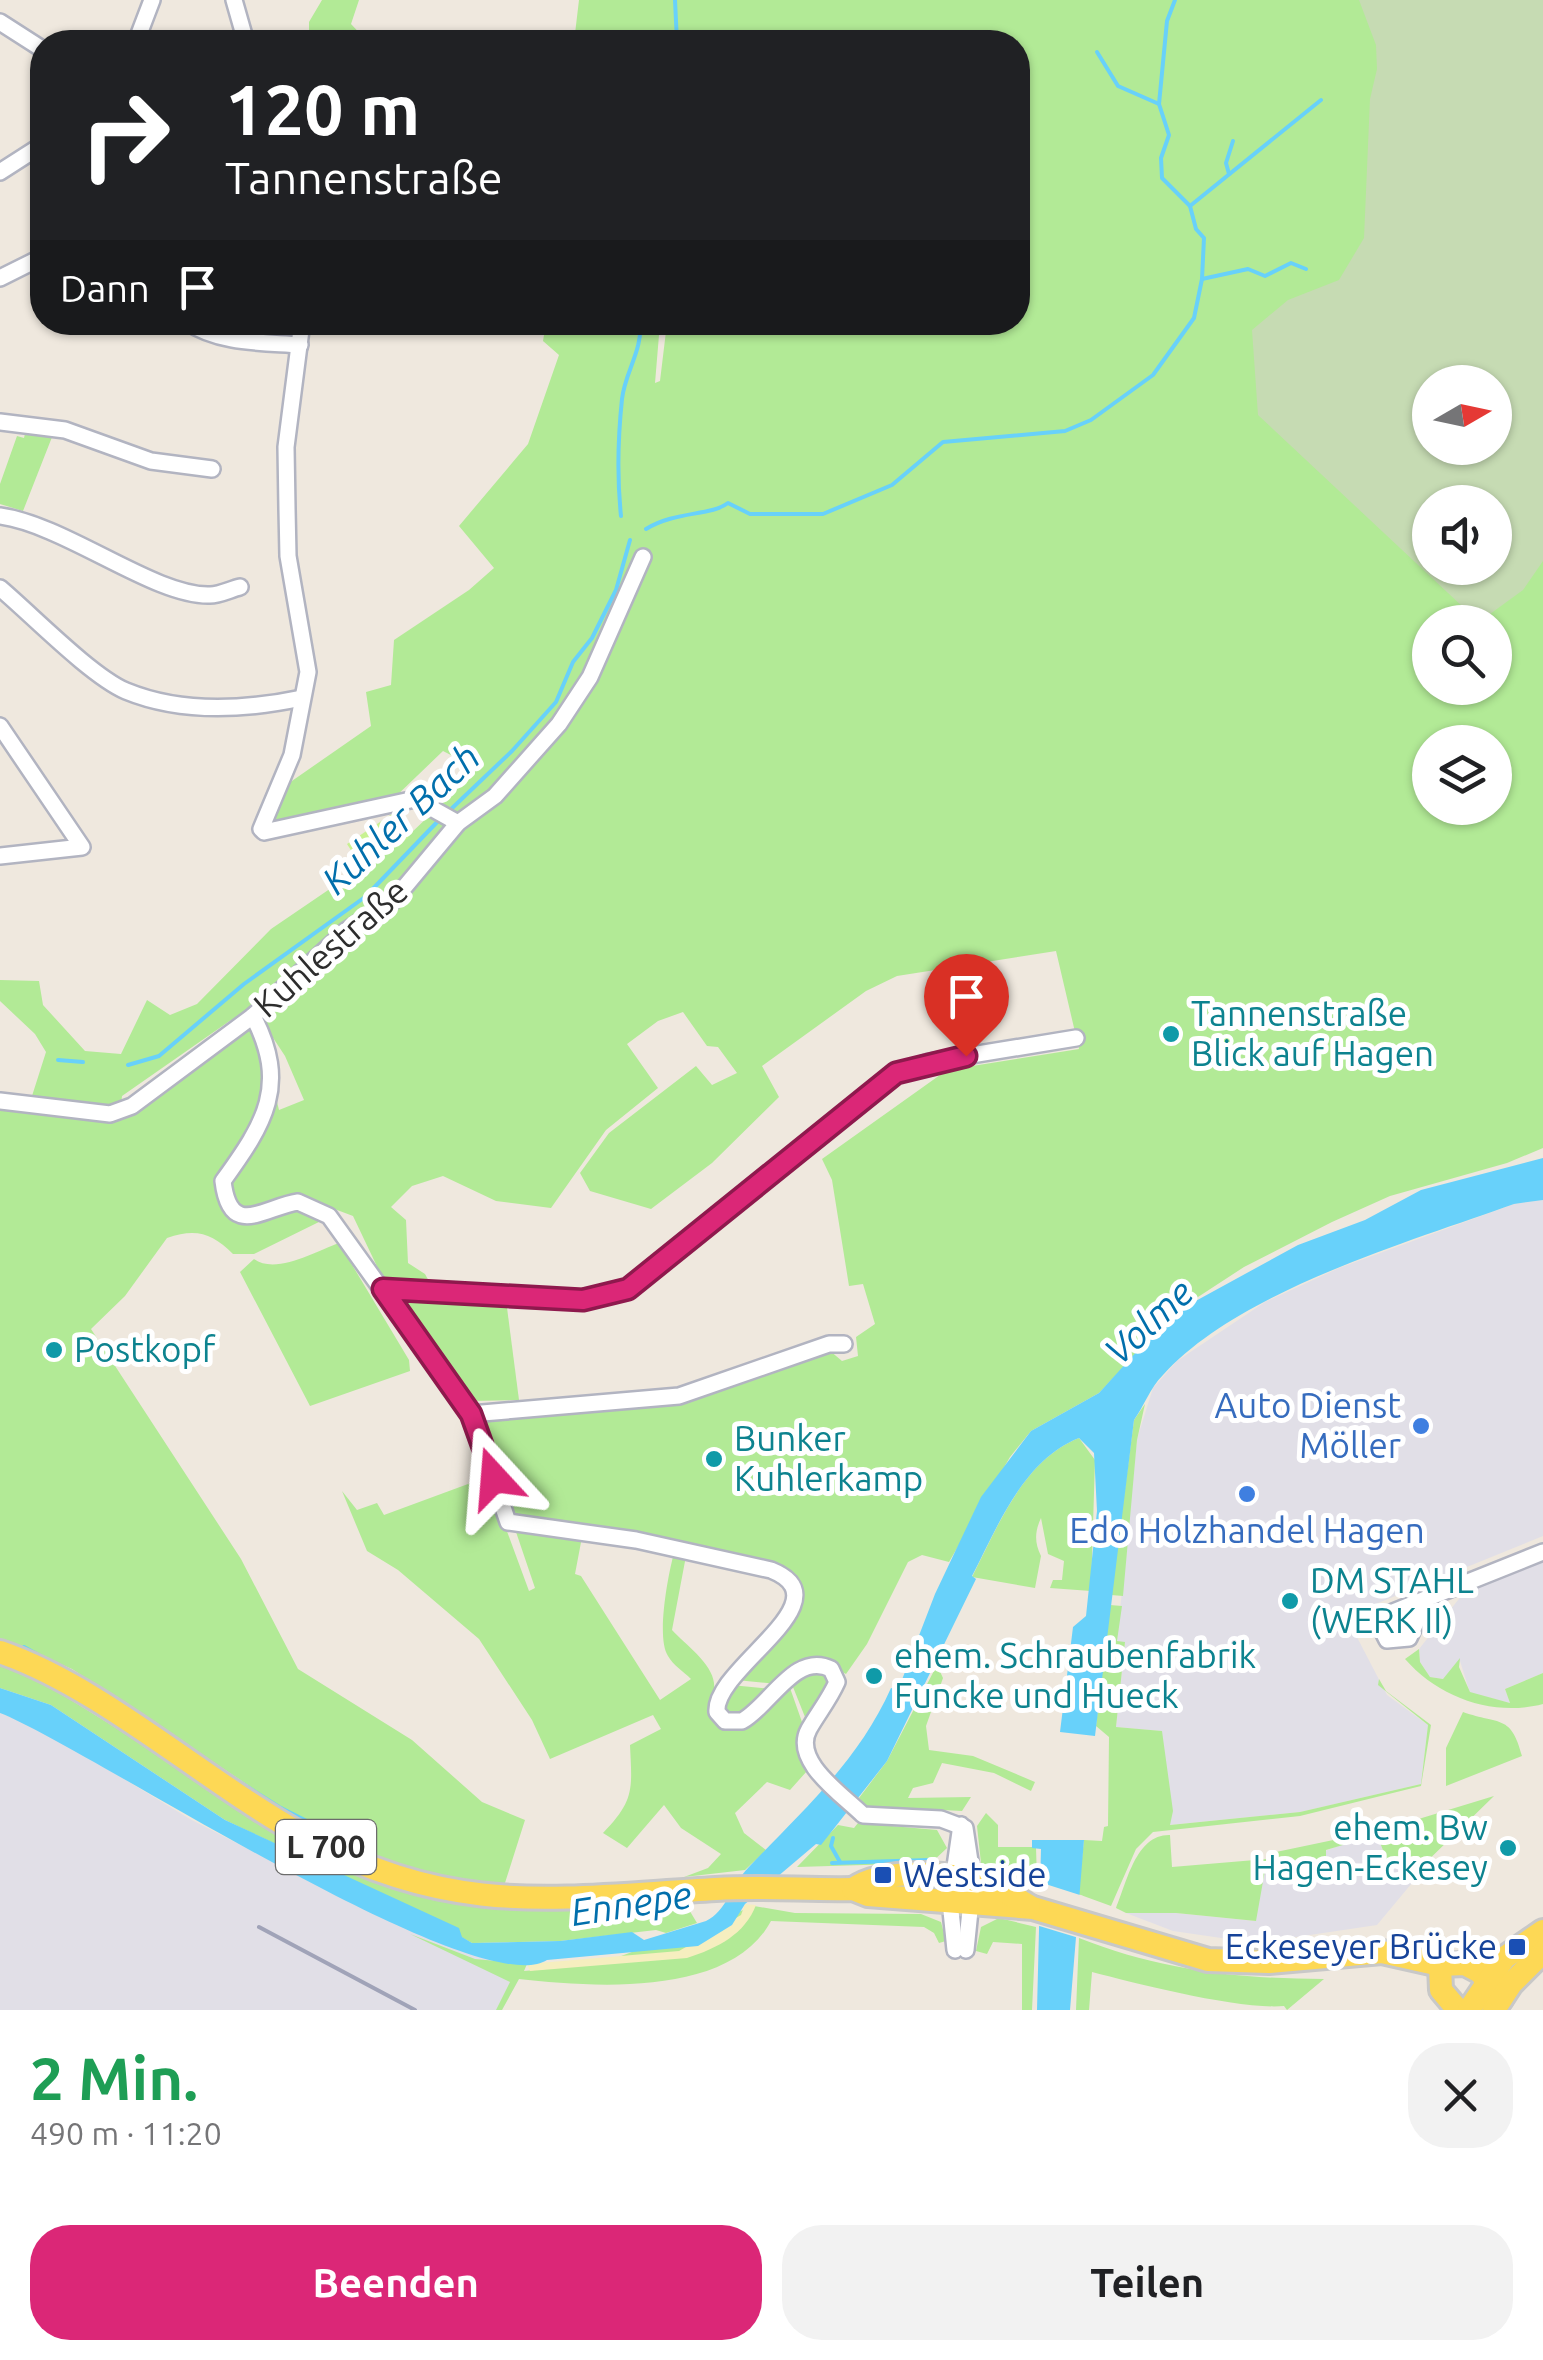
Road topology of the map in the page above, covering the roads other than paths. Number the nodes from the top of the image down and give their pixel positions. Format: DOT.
graph roads {
  1 [pos="152,0"];
  2 [pos="234,0"];
  3 [pos="0,22"];
  4 [pos="141,30"];
  5 [pos="243,30"];
  6 [pos="30,41"];
  7 [pos="30,153"];
  8 [pos="0,172"];
  9 [pos="30,262"];
  10 [pos="0,278"];
  11 [pos="216,335"];
  12 [pos="301,335"];
  13 [pos="300,346"];
  14 [pos="0,422"];
  15 [pos="212,469"];
  16 [pos="0,516"];
  17 [pos="643,557"];
  18 [pos="240,587"];
  19 [pos="0,588"];
  20 [pos="302,698"];
  21 [pos="0,726"];
  22 [pos="455,821"];
  23 [pos="0,856"];
  24 [pos="253,1016"];
  25 [pos="1076,1038"];
  26 [pos="0,1101"];
  27 [pos="383,1289"];
  28 [pos="844,1344"];
  29 [pos="471,1414"];
  30 [pos="1543,1552"];
  31 [pos="1425,1603"];
  32 [pos="0,1652"];
  33 [pos="962,1891"];
  34 [pos="1543,1931"];
  35 [pos="1517,1947"];
  36 [pos="961,1950"];
  37 [pos="1543,1952"];
  38 [pos="1440,1966"];
  39 [pos="1486,1998"];
  40 [pos="1458,2010"];
  1 -- 4 [label="street"];
  2 -- 5 [label="street"];
  3 -- 6 [label="street"];
  7 -- 8 [label="street"];
  9 -- 10 [label="street"];
  11 -- 13 [label="street"];
  12 -- 13 [label="street"];
  13 -- 20 [label="street"];
  14 -- 15 [label="street"];
  16 -- 18 [label="street"];
  17 -- 22 [label="street, Kuhlestraße"];
  19 -- 20 [label="street"];
  20 -- 22 [label="street"];
  21 -- 23 [label="street"];
  22 -- 24 [label="street, Kuhlestraße"];
  24 -- 26 [label="street, Kuhlestraße"];
  24 -- 27 [label="street"];
  25 -- 27 [label="street"];
  27 -- 29 [label="street"];
  28 -- 29 [label="street"];
  29 -- 33 [label="street"];
  30 -- 31 [label="street"];
  32 -- 33 [label="main road, L 700"];
  33 -- 36 [label="street"];
  33 -- 38 [label="main road, L 700"];
  34 -- 35 [label="main road"];
  35 -- 38 [label="main road"];
  35 -- 39 [label="main road"];
  37 -- 39 [label="main road"];
  38 -- 39 [label="main road, L 700"];
  38 -- 40 [label="main road"];
}
